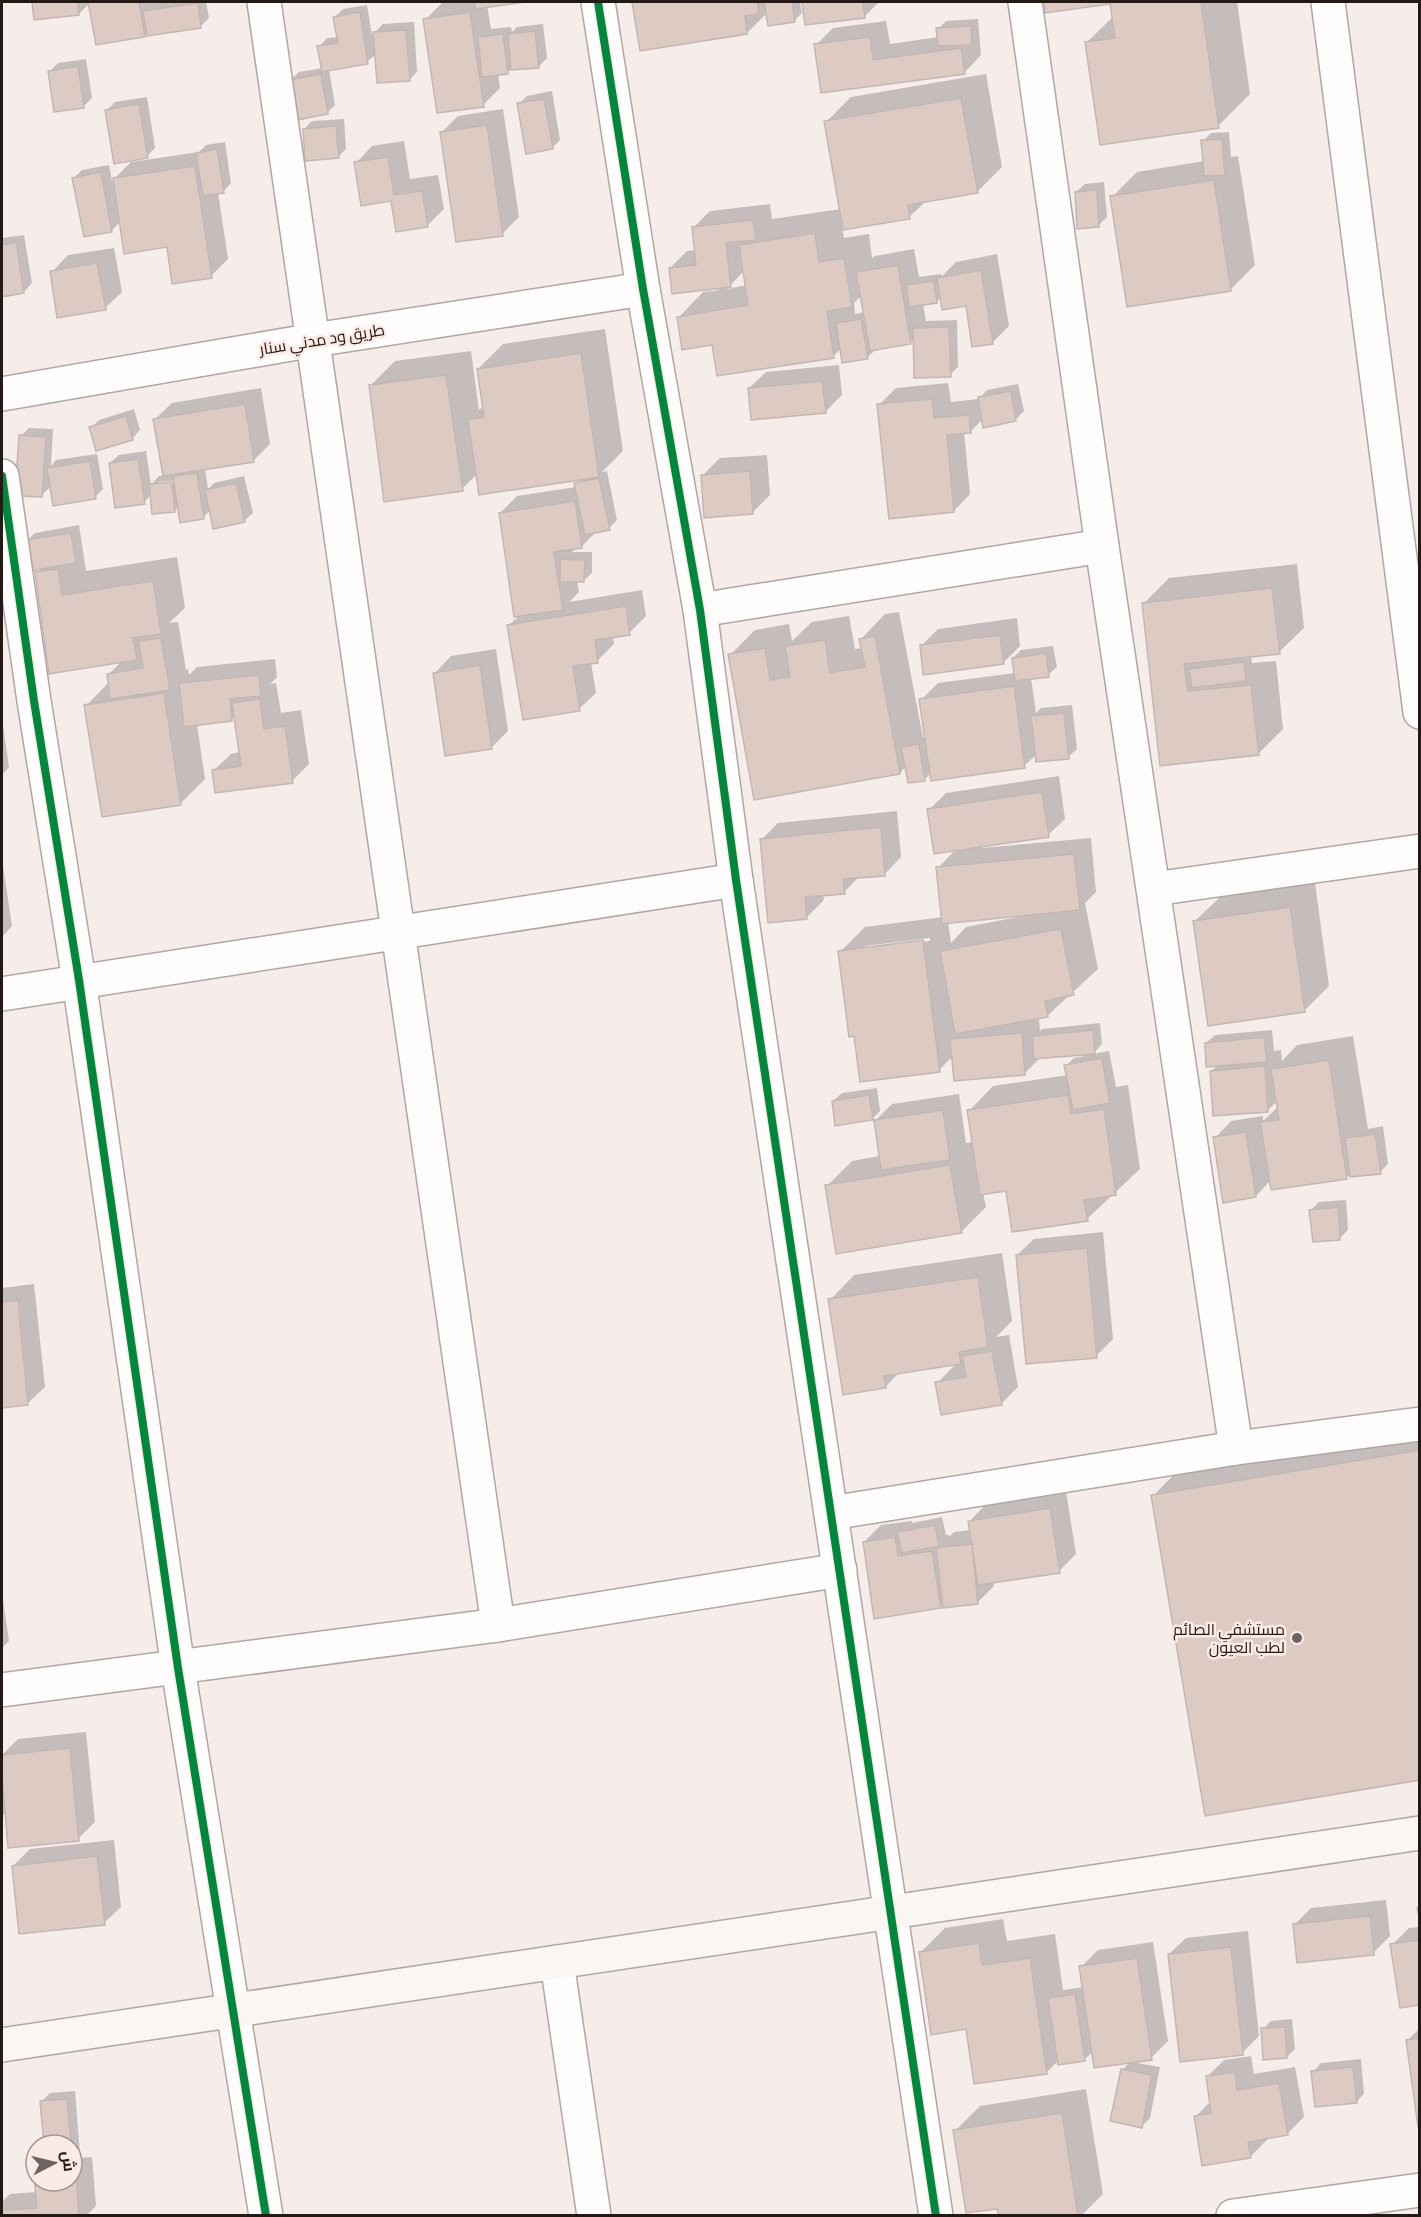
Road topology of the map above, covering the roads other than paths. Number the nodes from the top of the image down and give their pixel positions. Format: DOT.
graph roads {
  1 [pos="264,2"];
  2 [pos="598,2"];
  3 [pos="1025,2"];
  4 [pos="1328,2"];
  5 [pos="643,289"];
  6 [pos="315,340"];
  7 [pos="2,394"];
  8 [pos="2,476"];
  9 [pos="1102,546"];
  10 [pos="700,610"];
  11 [pos="1419,712"];
  12 [pos="1419,851"];
  13 [pos="736,880"];
  14 [pos="1154,889"];
  15 [pos="397,931"];
  16 [pos="79,980"];
  17 [pos="2,993"];
  18 [pos="1419,1424"];
  19 [pos="1236,1448"];
  20 [pos="831,1513"];
  21 [pos="840,1570"];
  22 [pos="498,1625"];
  23 [pos="178,1668"];
  24 [pos="2,1690"];
  25 [pos="1419,1833"];
  26 [pos="890,1912"];
  27 [pos="557,1962"];
  28 [pos="234,2011"];
  29 [pos="2,2045"];
  30 [pos="1419,2190"];
  31 [pos="1272,2213"];
  32 [pos="266,2216"];
  33 [pos="594,2216"];
  34 [pos="936,2216"];
  35 [pos="1233,2216"];
  1 -- 6 [label="street"];
  2 -- 5 [label="street"];
  3 -- 9 [label="street"];
  4 -- 11 [label="street"];
  5 -- 6 [label="street, طريق ود مدني سنار"];
  5 -- 10 [label="street"];
  6 -- 7 [label="street, طريق ود مدني سنار"];
  6 -- 15 [label="street"];
  8 -- 16 [label="street"];
  9 -- 10 [label="street"];
  9 -- 14 [label="street"];
  10 -- 13 [label="street"];
  12 -- 14 [label="street"];
  13 -- 15 [label="street"];
  13 -- 20 [label="street"];
  14 -- 19 [label="street"];
  15 -- 16 [label="street"];
  15 -- 22 [label="street"];
  16 -- 17 [label="street"];
  16 -- 23 [label="street"];
  18 -- 19 [label="street"];
  19 -- 20 [label="street"];
  20 -- 21 [label="street"];
  21 -- 22 [label="street"];
  21 -- 26 [label="street"];
  22 -- 23 [label="street"];
  23 -- 24 [label="street"];
  23 -- 28 [label="street"];
  25 -- 26 [label="street"];
  26 -- 27 [label="street"];
  26 -- 34 [label="street"];
  27 -- 28 [label="street"];
  27 -- 33 [label="street"];
  28 -- 29 [label="street"];
  28 -- 32 [label="street"];
  30 -- 31 [label="street"];
  31 -- 35 [label="street"];
}
